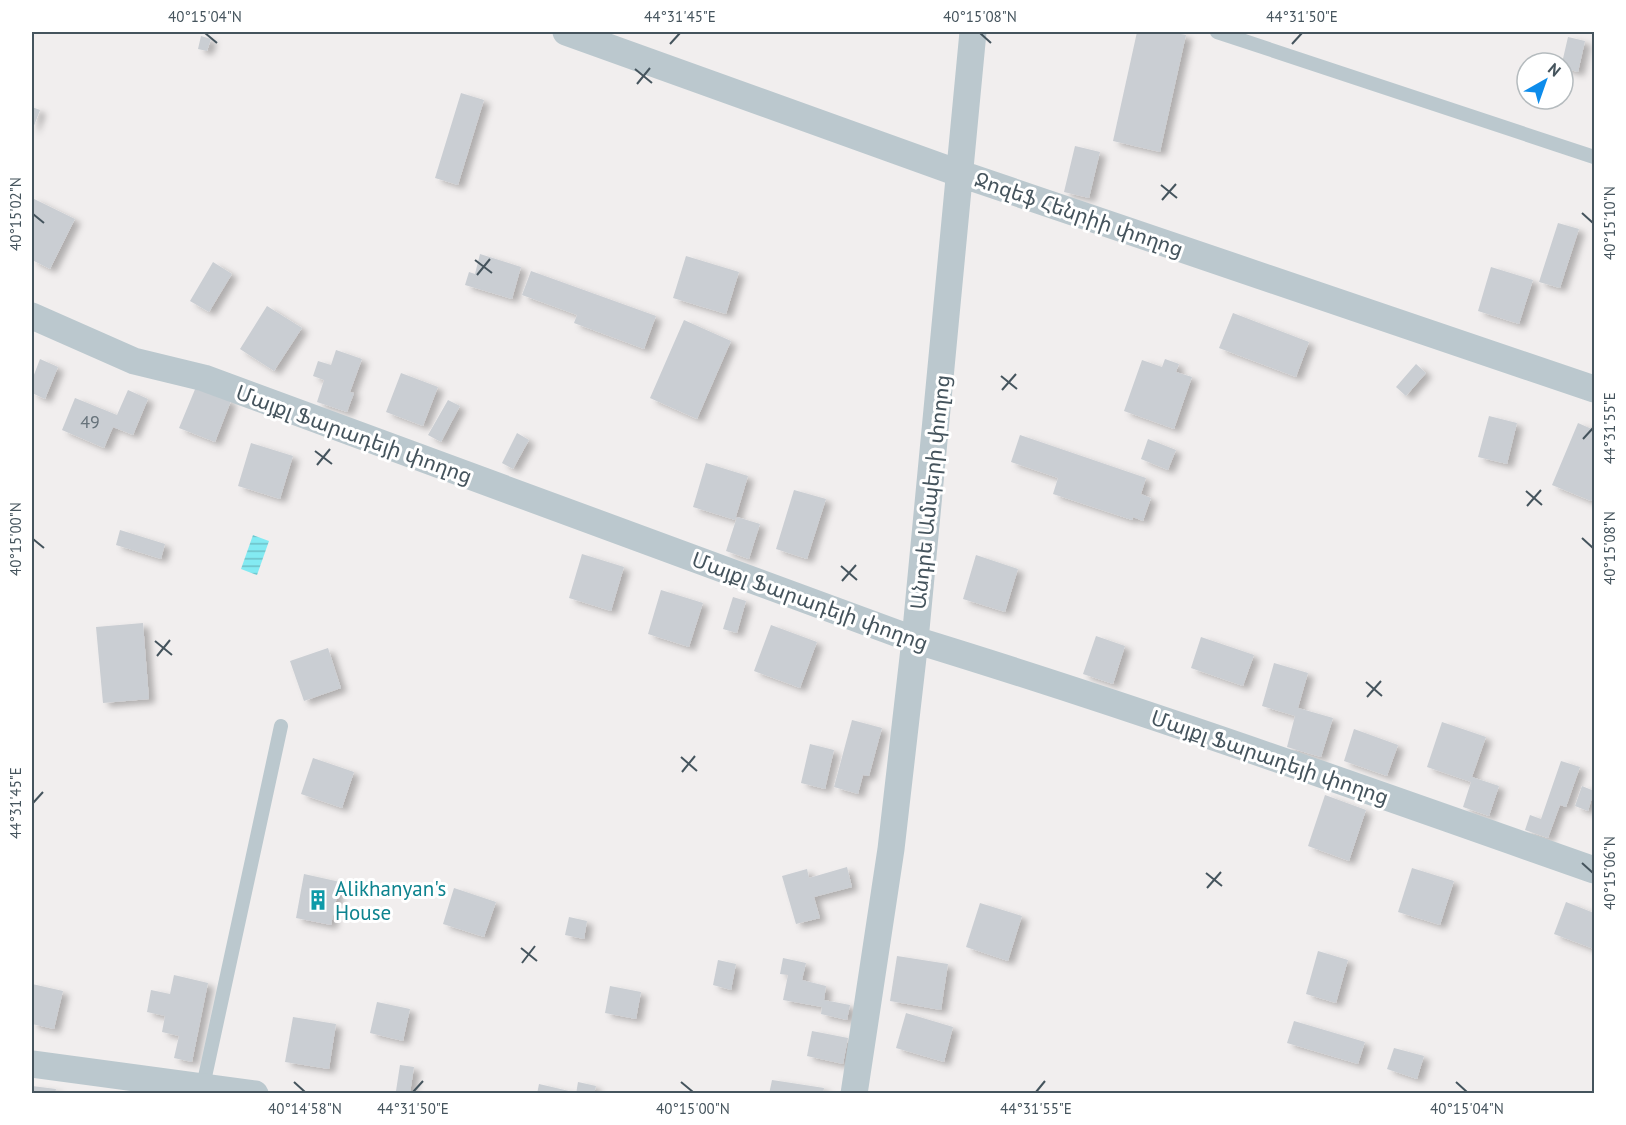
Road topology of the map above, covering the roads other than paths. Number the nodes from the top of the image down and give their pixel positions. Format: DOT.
graph roads {
  1 [pos="566,32"];
  2 [pos="973,32"];
  3 [pos="1217,32"];
  4 [pos="1594,157"];
  5 [pos="961,174"];
  6 [pos="32,316"];
  7 [pos="1594,389"];
  8 [pos="915,640"];
  9 [pos="282,726"];
  10 [pos="1594,870"];
  11 [pos="32,1064"];
  12 [pos="203,1086"];
  13 [pos="255,1094"];
  14 [pos="854,1094"];
  1 -- 5 [label="street, Ջոզեֆ Հենրիի փողոց"];
  2 -- 5 [label="street, Անդրե Ամպերի փողոց"];
  3 -- 4 [label="lane"];
  5 -- 7 [label="street, Ջոզեֆ Հենրիի փողոց"];
  5 -- 8 [label="street, Անդրե Ամպերի փողոց"];
  6 -- 8 [label="street, Մայքլ Ֆարադեյի փողոց"];
  8 -- 10 [label="street, Մայքլ Ֆարադեյի փողոց"];
  8 -- 14 [label="street, Անդրե Ամպերի փողոց"];
  9 -- 12 [label="lane"];
  11 -- 12 [label="street"];
  12 -- 13 [label="street"];
}
